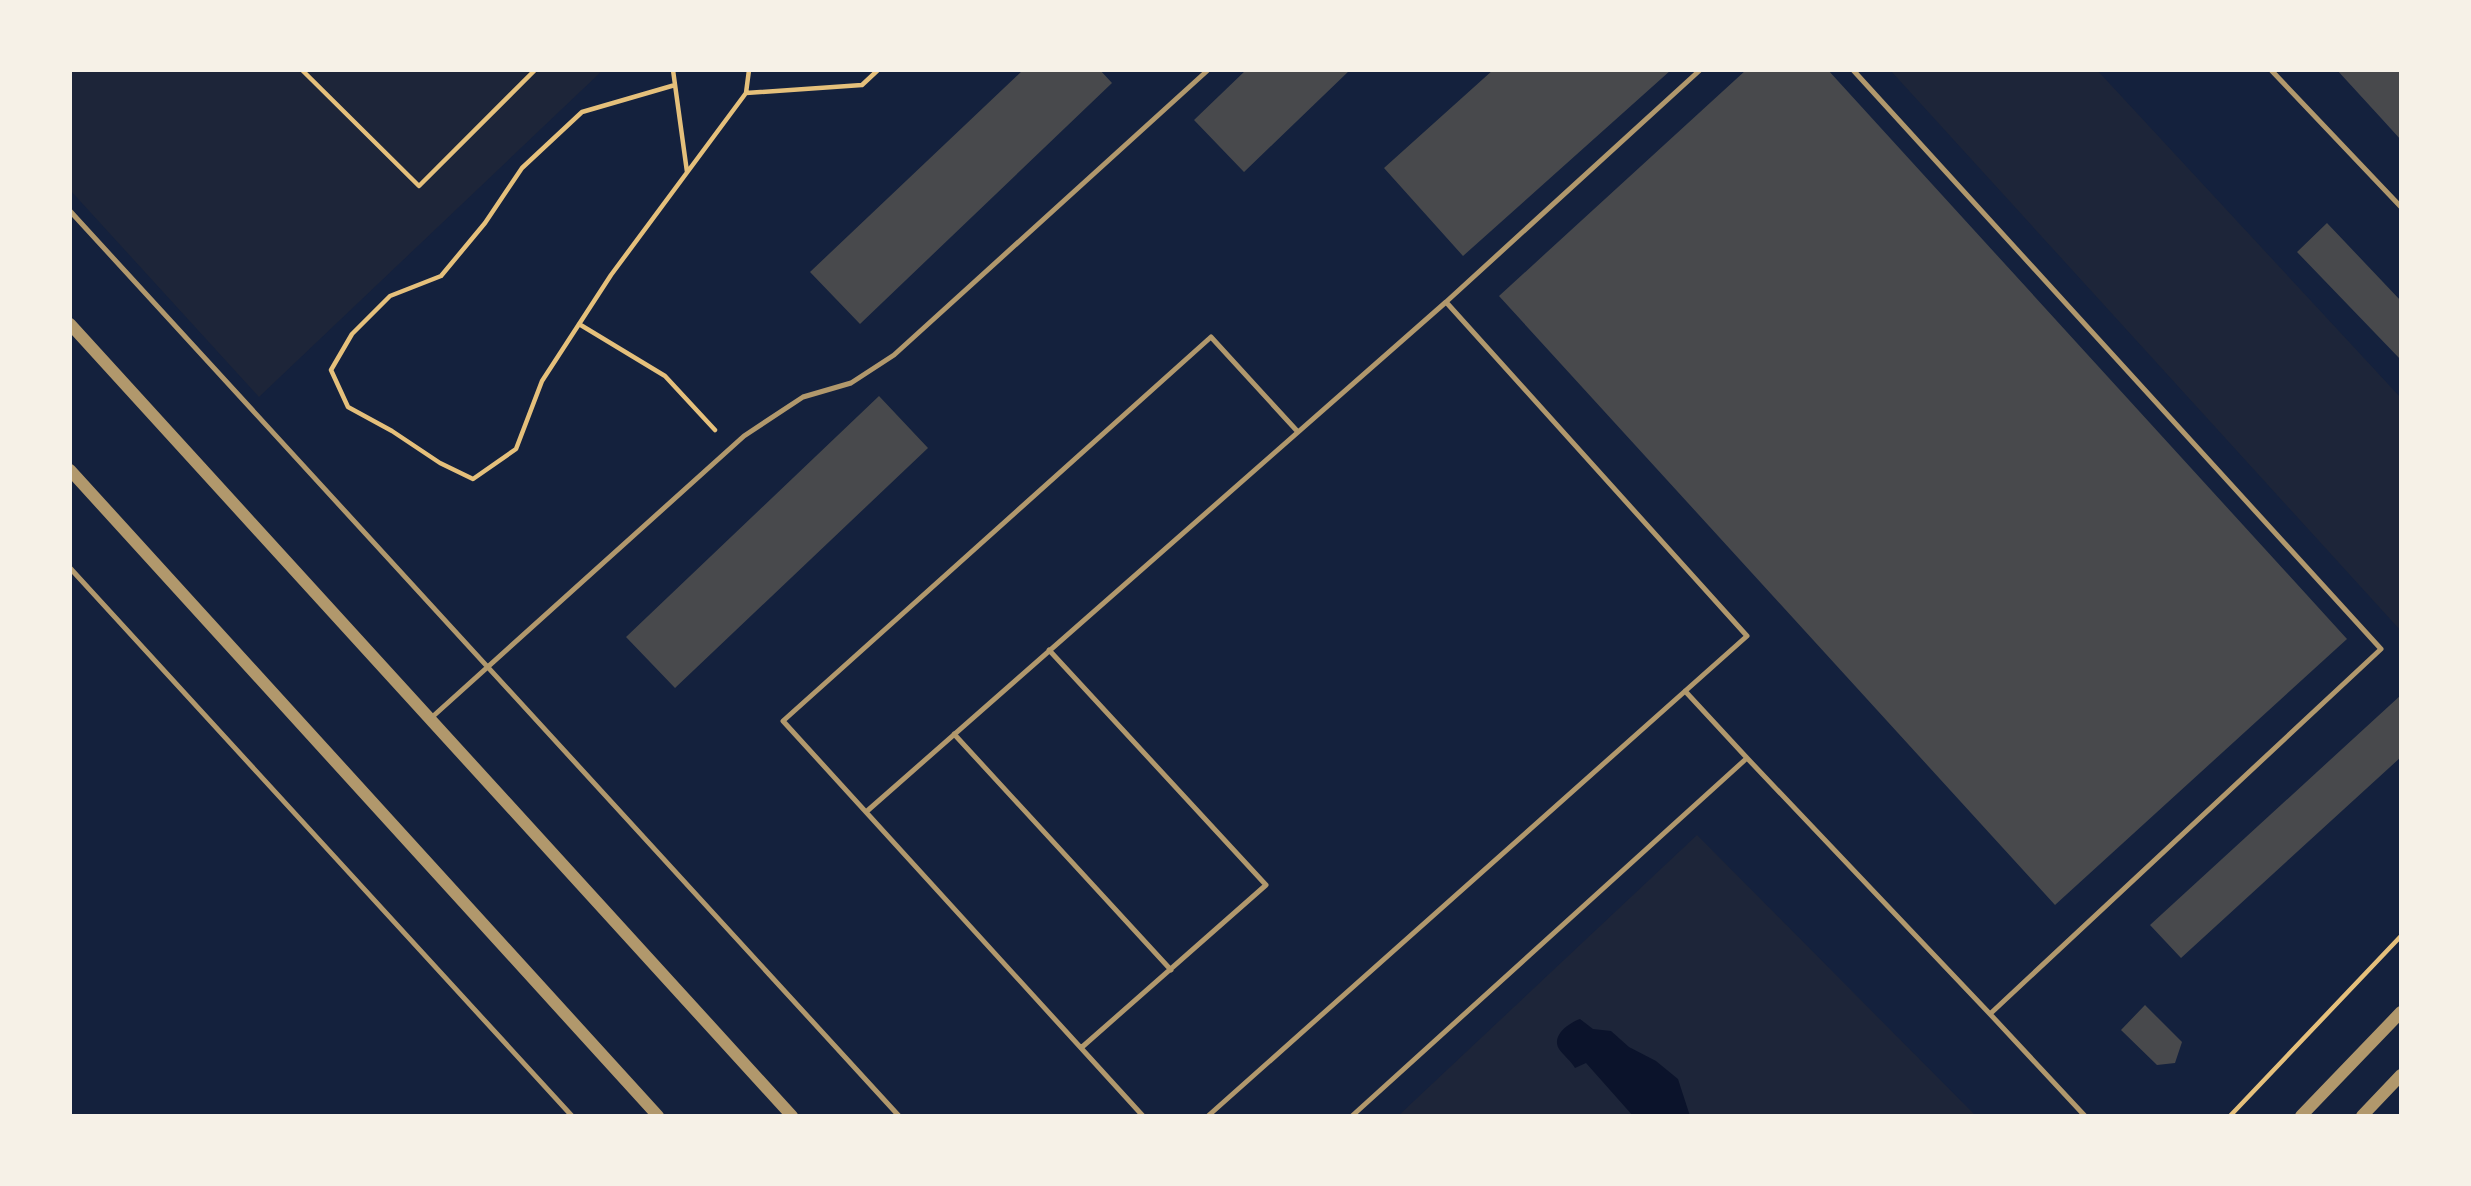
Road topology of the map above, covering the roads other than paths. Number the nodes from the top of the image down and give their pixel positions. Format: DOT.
graph roads {
  1 [pos="1195,70"];
  2 [pos="1208,70"];
  3 [pos="1700,70"];
  4 [pos="1853,70"];
  5 [pos="2272,70"];
  6 [pos="1201,76"];
  7 [pos="2401,207"];
  8 [pos="70,211"];
  9 [pos="1446,302"];
  10 [pos="70,324"];
  11 [pos="1298,432"];
  12 [pos="70,470"];
  13 [pos="70,568"];
  14 [pos="1049,650"];
  15 [pos="488,667"];
  16 [pos="1685,691"];
  17 [pos="430,719"];
  18 [pos="954,734"];
  19 [pos="1748,758"];
  20 [pos="866,812"];
  21 [pos="1171,970"];
  22 [pos="2401,1012"];
  23 [pos="1990,1014"];
  24 [pos="1081,1048"];
  25 [pos="2401,1075"];
  26 [pos="572,1116"];
  27 [pos="658,1116"];
  28 [pos="792,1116"];
  29 [pos="899,1116"];
  30 [pos="1143,1116"];
  31 [pos="1208,1116"];
  32 [pos="1352,1116"];
  33 [pos="2085,1116"];
  34 [pos="2301,1116"];
  35 [pos="2362,1116"];
  1 -- 6 [label="lane"];
  2 -- 6 [label="lane"];
  3 -- 9 [label="lane"];
  4 -- 23 [label="lane"];
  5 -- 7 [label="lane"];
  6 -- 15 [label="lane"];
  8 -- 15 [label="lane"];
  9 -- 11 [label="lane"];
  9 -- 16 [label="lane"];
  10 -- 17 [label="street"];
  11 -- 14 [label="lane"];
  11 -- 20 [label="lane"];
  12 -- 27 [label="street"];
  13 -- 26 [label="lane"];
  14 -- 18 [label="lane"];
  14 -- 21 [label="lane"];
  15 -- 17 [label="lane"];
  15 -- 29 [label="lane"];
  16 -- 19 [label="lane"];
  16 -- 31 [label="lane"];
  17 -- 28 [label="street"];
  18 -- 20 [label="lane"];
  18 -- 21 [label="lane"];
  19 -- 23 [label="lane"];
  19 -- 32 [label="lane"];
  20 -- 24 [label="lane"];
  21 -- 24 [label="lane"];
  22 -- 34 [label="street"];
  23 -- 33 [label="lane"];
  24 -- 30 [label="lane"];
  25 -- 35 [label="street"];
}
